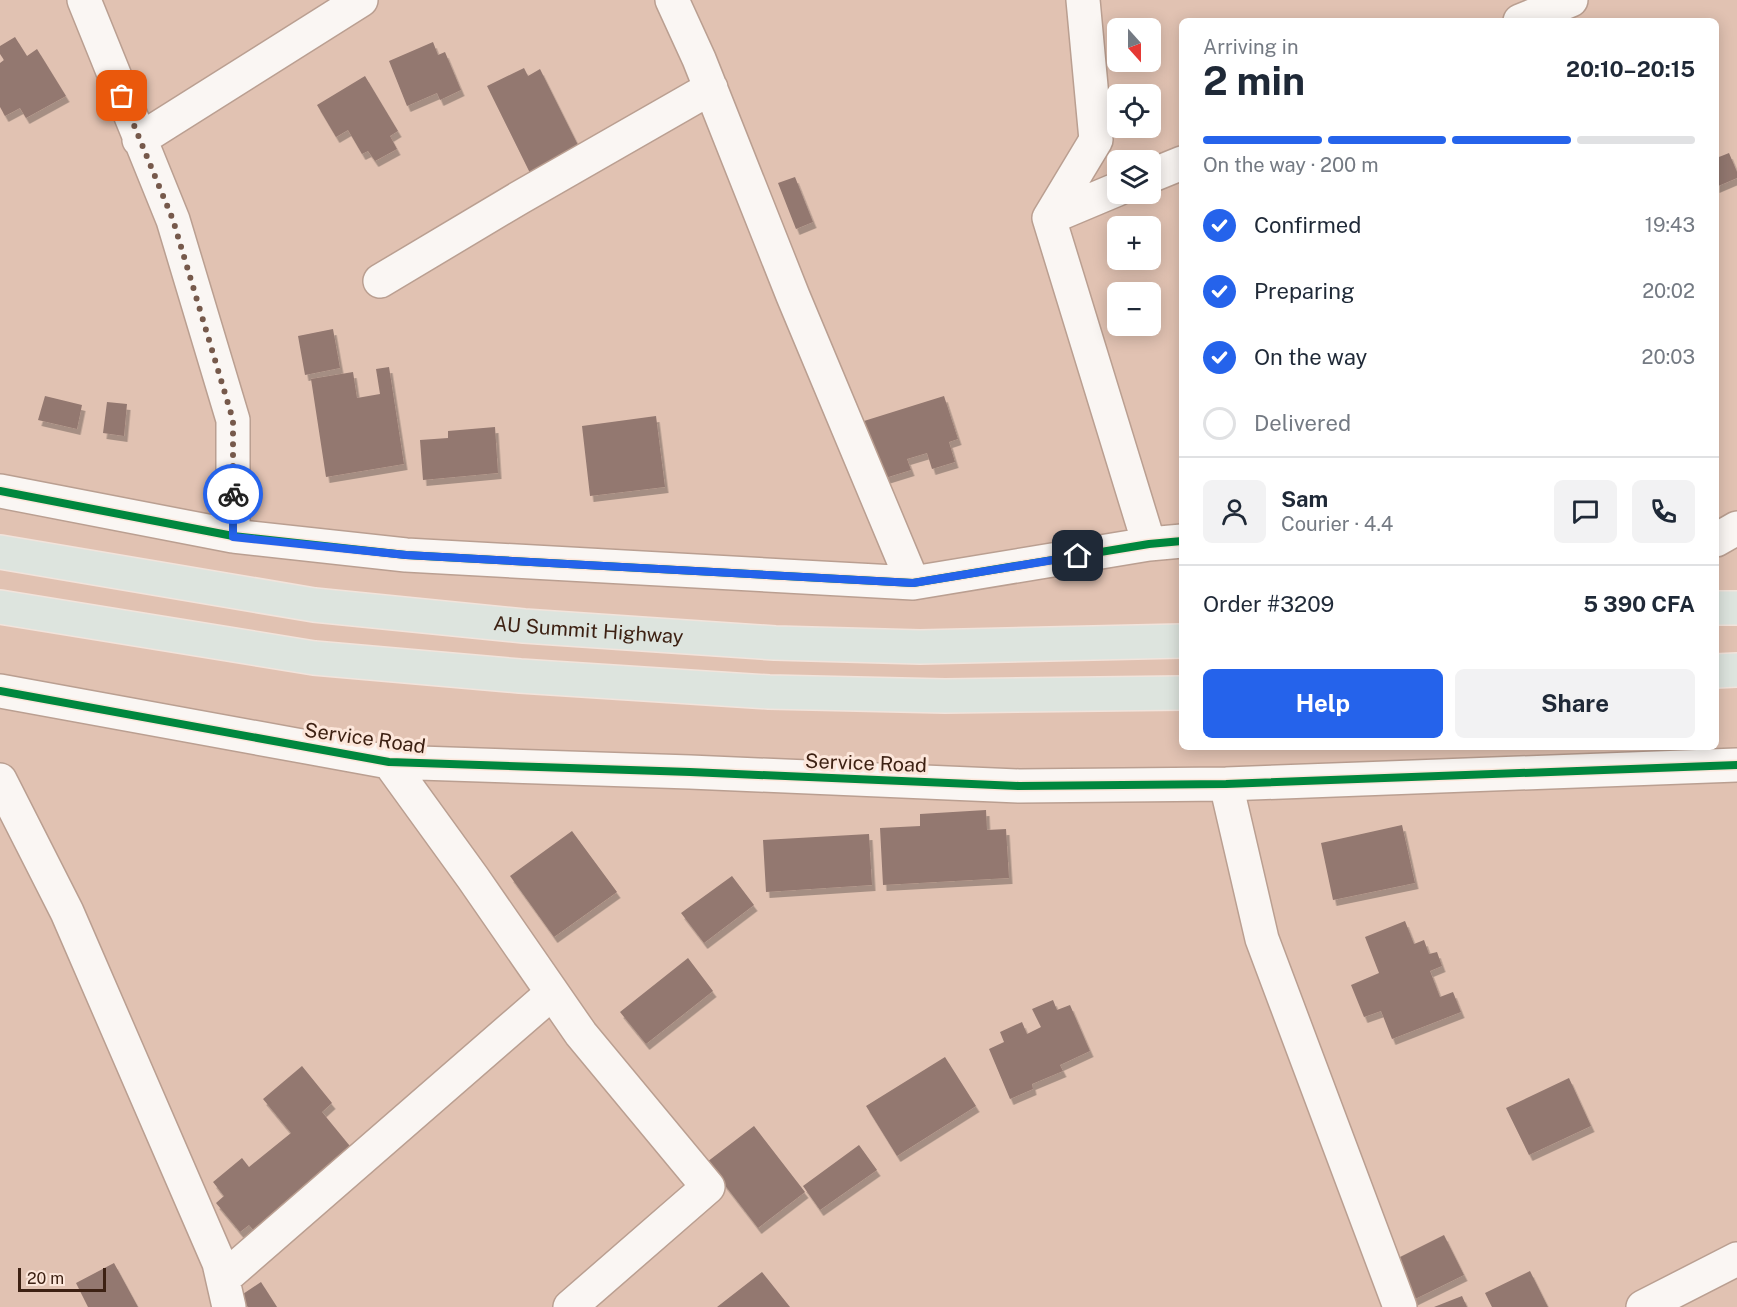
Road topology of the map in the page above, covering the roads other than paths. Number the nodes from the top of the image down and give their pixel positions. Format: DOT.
graph roads {
  1 [pos="84,0"];
  2 [pos="361,0"];
  3 [pos="672,0"];
  4 [pos="1083,0"];
  5 [pos="1571,0"];
  6 [pos="1530,18"];
  7 [pos="711,88"];
  8 [pos="139,140"];
  9 [pos="1179,163"];
  10 [pos="1161,171"];
  11 [pos="1107,194"];
  12 [pos="1049,218"];
  13 [pos="380,281"];
  14 [pos="0,491"];
  15 [pos="1719,526"];
  16 [pos="1737,527"];
  17 [pos="233,537"];
  18 [pos="1719,538"];
  19 [pos="1179,541"];
  20 [pos="1149,544"];
  21 [pos="0,552"];
  22 [pos="913,583"];
  23 [pos="0,608"];
  24 [pos="1719,608"];
  25 [pos="1737,608"];
  26 [pos="1179,641"];
  27 [pos="1737,669"];
  28 [pos="1719,671"];
  29 [pos="0,691"];
  30 [pos="1179,693"];
  31 [pos="1725,759"];
  32 [pos="389,762"];
  33 [pos="0,780"];
  34 [pos="1226,784"];
  35 [pos="552,993"];
  36 [pos="1737,1259"];
  37 [pos="226,1293"];
  38 [pos="570,1307"];
  39 [pos="1400,1307"];
  40 [pos="1643,1307"];
  1 -- 8 [label="street"];
  2 -- 8 [label="street"];
  3 -- 7 [label="street"];
  4 -- 12 [label="street"];
  5 -- 6 [label="street"];
  7 -- 13 [label="street"];
  7 -- 22 [label="street"];
  8 -- 17 [label="street"];
  9 -- 10 [label="street"];
  11 -- 12 [label="street"];
  12 -- 20 [label="street"];
  14 -- 17 [label="street"];
  15 -- 16 [label="street"];
  16 -- 18 [label="street"];
  17 -- 22 [label="street"];
  19 -- 20 [label="street"];
  20 -- 22 [label="street"];
  21 -- 26 [label="main road, AU Summit Highway"];
  23 -- 30 [label="main road"];
  24 -- 25 [label="main road"];
  27 -- 28 [label="main road"];
  29 -- 32 [label="street, Service Road"];
  31 -- 34 [label="street, Service Road"];
  32 -- 34 [label="street, Service Road"];
  32 -- 35 [label="street"];
  33 -- 37 [label="street"];
  34 -- 39 [label="street"];
  35 -- 37 [label="street"];
  35 -- 38 [label="street"];
  36 -- 40 [label="street"];
}
